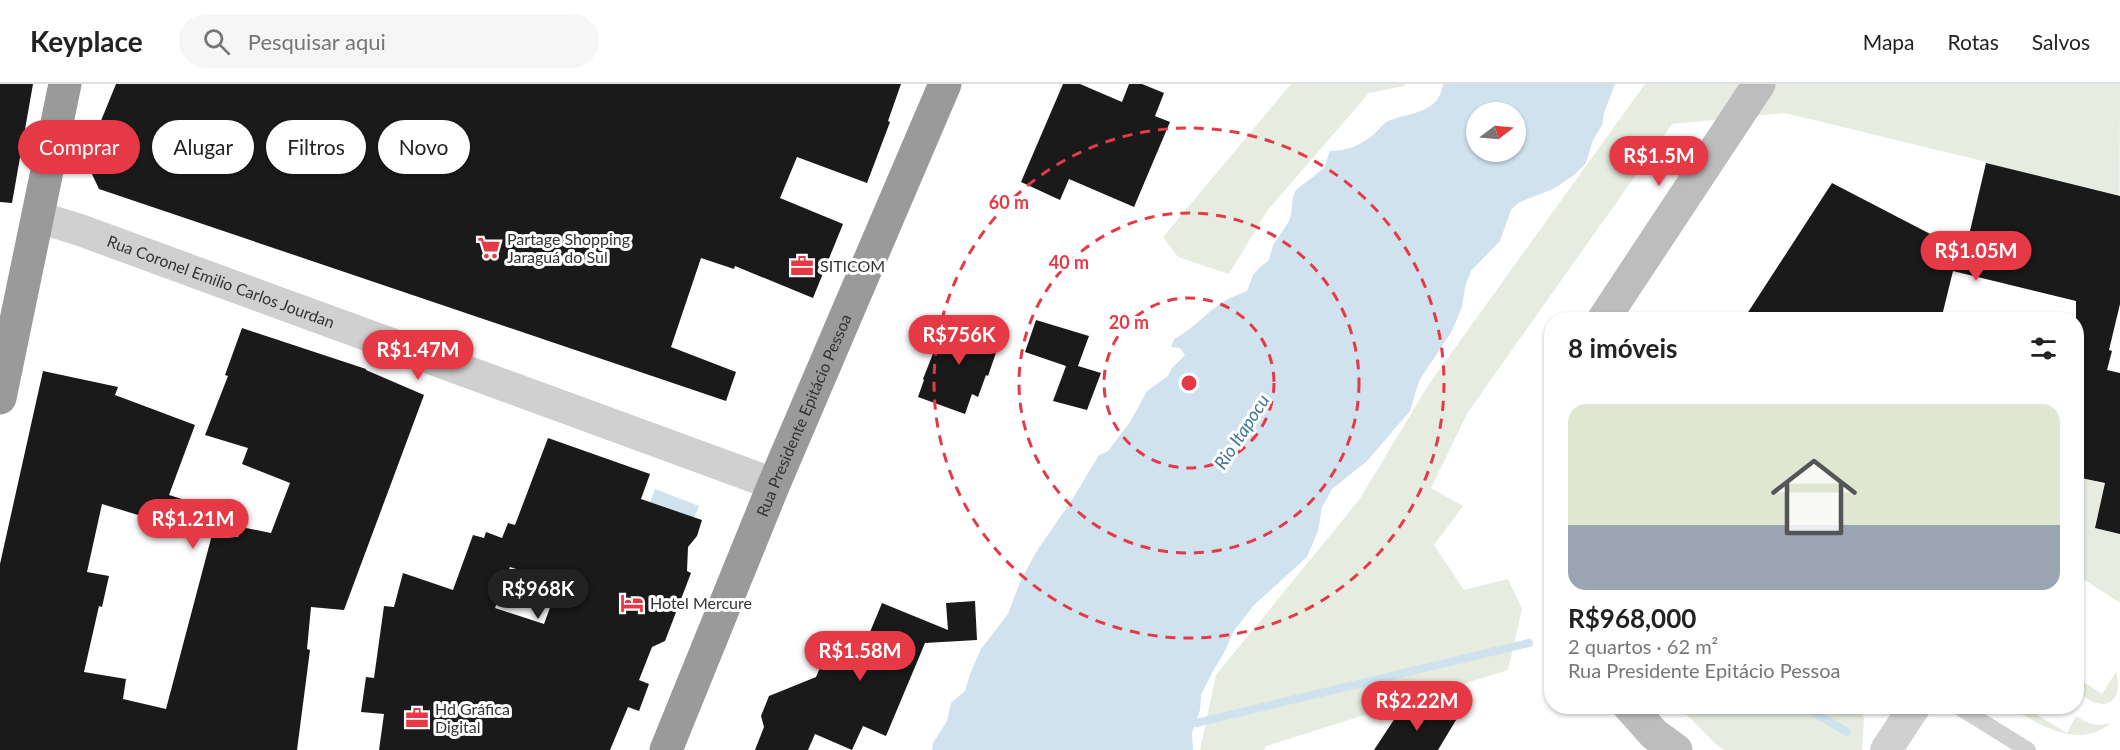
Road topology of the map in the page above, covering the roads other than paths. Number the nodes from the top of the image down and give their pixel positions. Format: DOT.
graph roads {
  1 [pos="65,84"];
  2 [pos="945,84"];
  3 [pos="1759,84"];
  4 [pos="38,217"];
  5 [pos="1608,312"];
  6 [pos="0,398"];
  7 [pos="774,484"];
  8 [pos="1634,714"];
  9 [pos="1910,714"];
  10 [pos="1970,714"];
  11 [pos="666,750"];
  12 [pos="1676,750"];
  13 [pos="1886,750"];
  14 [pos="2028,750"];
  1 -- 4 [label="highway"];
  2 -- 7 [label="highway, Rua Presidente Epitácio Pessoa"];
  3 -- 5 [label="main road"];
  4 -- 6 [label="highway"];
  4 -- 7 [label="street, Rua Coronel Emilio Carlos Jourdan"];
  7 -- 11 [label="highway, Rua Presidente Epitácio Pessoa"];
  8 -- 12 [label="main road"];
  9 -- 13 [label="street"];
  10 -- 14 [label="lane"];
}
